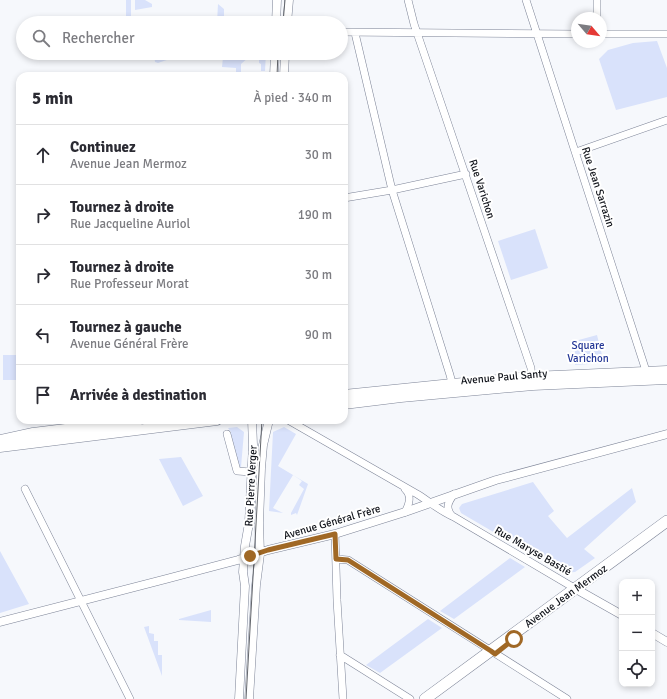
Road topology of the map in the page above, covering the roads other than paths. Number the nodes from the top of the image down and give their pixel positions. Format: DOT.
graph roads {
  1 [pos="277,0"];
  2 [pos="289,0"];
  3 [pos="408,0"];
  4 [pos="526,0"];
  5 [pos="597,0"];
  6 [pos="597,12"];
  7 [pos="276,16"];
  8 [pos="288,16"];
  9 [pos="348,32"];
  10 [pos="418,32"];
  11 [pos="355,33"];
  12 [pos="537,34"];
  13 [pos="571,34"];
  14 [pos="607,34"];
  15 [pos="667,34"];
  16 [pos="275,60"];
  17 [pos="285,60"];
  18 [pos="274,72"];
  19 [pos="284,72"];
  20 [pos="667,120"];
  21 [pos="576,152"];
  22 [pos="466,174"];
  23 [pos="392,190"];
  24 [pos="348,197"];
  25 [pos="667,371"];
  26 [pos="648,376"];
  27 [pos="667,379"];
  28 [pos="532,381"];
  29 [pos="453,388"];
  30 [pos="348,395"];
  31 [pos="348,404"];
  32 [pos="106,424"];
  33 [pos="175,424"];
  34 [pos="252,424"];
  35 [pos="268,424"];
  36 [pos="295,424"];
  37 [pos="227,434"];
  38 [pos="667,434"];
  39 [pos="0,440"];
  40 [pos="0,447"];
  41 [pos="251,472"];
  42 [pos="396,483"];
  43 [pos="25,489"];
  44 [pos="454,494"];
  45 [pos="431,503"];
  46 [pos="405,512"];
  47 [pos="454,517"];
  48 [pos="667,521"];
  49 [pos="667,527"];
  50 [pos="335,534"];
  51 [pos="260,554"];
  52 [pos="244,558"];
  53 [pos="336,559"];
  54 [pos="578,590"];
  55 [pos="81,601"];
  56 [pos="619,613"];
  57 [pos="0,622"];
  58 [pos="655,635"];
  59 [pos="667,642"];
  60 [pos="493,652"];
  61 [pos="340,655"];
  62 [pos="130,699"];
  63 [pos="239,699"];
  64 [pos="249,699"];
  65 [pos="342,699"];
  66 [pos="410,699"];
  67 [pos="425,699"];
  68 [pos="434,699"];
  69 [pos="567,699"];
  1 -- 7 [label="street"];
  2 -- 8 [label="street"];
  3 -- 10 [label="street, Rue Varichon"];
  4 -- 12 [label="street, Rue Jean Sarrazin"];
  5 -- 6 [label="street"];
  9 -- 11 [label="street"];
  10 -- 11 [label="street"];
  10 -- 12 [label="street"];
  10 -- 22 [label="street, Rue Varichon"];
  11 -- 23 [label="street"];
  12 -- 13 [label="street"];
  12 -- 21 [label="street, Rue Jean Sarrazin"];
  14 -- 15 [label="street"];
  16 -- 18 [label="street"];
  17 -- 19 [label="street"];
  20 -- 21 [label="street"];
  21 -- 26 [label="street, Rue Jean Sarrazin"];
  22 -- 23 [label="street"];
  22 -- 28 [label="street, Rue Varichon"];
  23 -- 24 [label="street"];
  23 -- 29 [label="street"];
  25 -- 26 [label="main road, Avenue Paul Santy"];
  26 -- 27 [label="main road, Avenue Paul Santy"];
  26 -- 28 [label="main road, Avenue Paul Santy"];
  28 -- 29 [label="main road, Avenue Paul Santy"];
  29 -- 30 [label="main road, Avenue Paul Santy"];
  29 -- 31 [label="main road, Avenue Paul Santy"];
  32 -- 39 [label="main road"];
  33 -- 40 [label="main road"];
  34 -- 41 [label="street, Rue Pierre Verger"];
  35 -- 51 [label="street, Rue Pierre Verger"];
  36 -- 42 [label="street, Rue Maryse Bastié"];
  37 -- 41 [label="street, Rue Pierre Verger"];
  38 -- 44 [label="street, Avenue Général Frère"];
  41 -- 52 [label="street, Rue Pierre Verger"];
  42 -- 45 [label="street, Rue Maryse Bastié"];
  42 -- 46 [label="street, Rue Maryse Bastié"];
  43 -- 55 [label="street"];
  44 -- 45 [label="street, Avenue Général Frère"];
  44 -- 47 [label="street"];
  45 -- 46 [label="street, Avenue Général Frère"];
  45 -- 47 [label="street, Rue Maryse Bastié"];
  46 -- 50 [label="street, Avenue Général Frère"];
  47 -- 54 [label="street, Rue Maryse Bastié"];
  48 -- 54 [label="main road, Avenue Jean Mermoz"];
  49 -- 54 [label="main road, Avenue Jean Mermoz"];
  50 -- 51 [label="street, Avenue Général Frère"];
  50 -- 53 [label="street"];
  51 -- 52 [label="street, Avenue Général Frère"];
  51 -- 64 [label="street, Rue Pierre Verger"];
  52 -- 55 [label="street, Avenue Général Frère"];
  52 -- 63 [label="street, Rue Pierre Verger"];
  53 -- 60 [label="street"];
  53 -- 61 [label="street"];
  54 -- 56 [label="street, Rue Maryse Bastié"];
  54 -- 60 [label="main road, Avenue Jean Mermoz"];
  55 -- 57 [label="street, Avenue Général Frère"];
  55 -- 62 [label="street"];
  58 -- 59 [label="street"];
  60 -- 67 [label="main road, Avenue Jean Mermoz"];
  60 -- 68 [label="main road, Avenue Jean Mermoz"];
  60 -- 69 [label="street"];
  61 -- 65 [label="street"];
  61 -- 66 [label="street"];
}
